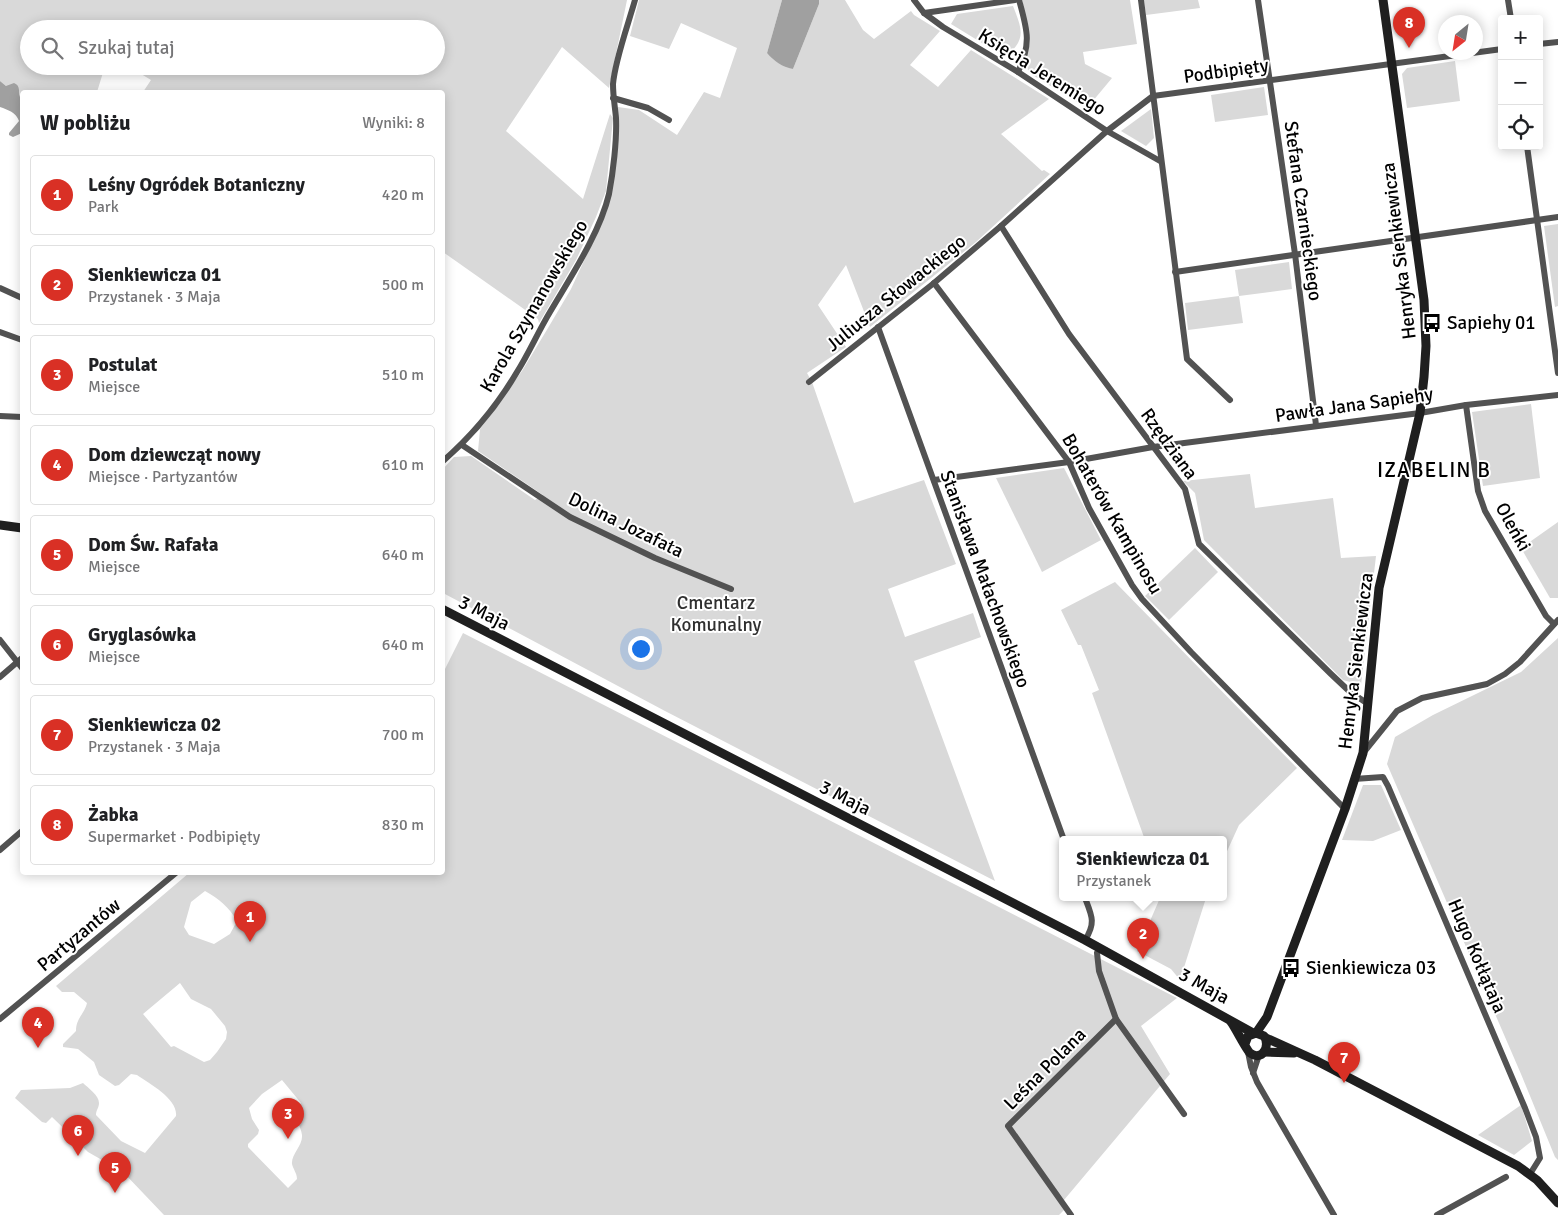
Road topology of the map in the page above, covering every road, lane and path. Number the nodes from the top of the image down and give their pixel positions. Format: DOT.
graph roads {
  1 [pos="635,0"];
  2 [pos="914,0"];
  3 [pos="1015,0"];
  4 [pos="1019,0"];
  5 [pos="1140,0"];
  6 [pos="1258,0"];
  7 [pos="1383,0"];
  8 [pos="1508,0"];
  9 [pos="924,13"];
  10 [pos="1510,15"];
  11 [pos="1558,42"];
  12 [pos="1543,44"];
  13 [pos="1498,50"];
  14 [pos="1392,64"];
  15 [pos="1018,72"];
  16 [pos="1270,80"];
  17 [pos="1153,96"];
  18 [pos="614,98"];
  19 [pos="669,120"];
  20 [pos="1107,131"];
  21 [pos="1527,150"];
  22 [pos="1160,160"];
  23 [pos="1558,218"];
  24 [pos="1536,221"];
  25 [pos="1001,226"];
  26 [pos="1415,237"];
  27 [pos="1294,254"];
  28 [pos="1175,272"];
  29 [pos="934,283"];
  30 [pos="0,288"];
  31 [pos="20,297"];
  32 [pos="878,327"];
  33 [pos="0,332"];
  34 [pos="20,339"];
  35 [pos="1558,373"];
  36 [pos="809,382"];
  37 [pos="1558,395"];
  38 [pos="1230,400"];
  39 [pos="1466,405"];
  40 [pos="1420,413"];
  41 [pos="0,416"];
  42 [pos="20,417"];
  43 [pos="1316,425"];
  44 [pos="462,445"];
  45 [pos="1153,447"];
  46 [pos="445,459"];
  47 [pos="1069,462"];
  48 [pos="934,480"];
  49 [pos="0,524"];
  50 [pos="20,528"];
  51 [pos="731,589"];
  52 [pos="445,611"];
  53 [pos="1556,622"];
  54 [pos="0,640"];
  55 [pos="20,662"];
  56 [pos="20,664"];
  57 [pos="0,677"];
  58 [pos="1368,704"];
  59 [pos="1363,753"];
  60 [pos="1354,779"];
  61 [pos="1345,809"];
  62 [pos="20,833"];
  63 [pos="1063,836"];
  64 [pos="0,850"];
  65 [pos="173,875"];
  66 [pos="1087,901"];
  67 [pos="1085,940"];
  68 [pos="1097,953"];
  69 [pos="0,1019"];
  70 [pos="1116,1019"];
  71 [pos="1230,1019"];
  72 [pos="1260,1035"];
  73 [pos="1246,1048"];
  74 [pos="1262,1054"];
  75 [pos="1301,1054"];
  76 [pos="1253,1073"];
  77 [pos="1184,1114"];
  78 [pos="1530,1174"];
  79 [pos="1506,1176"];
  80 [pos="1558,1203"];
  81 [pos="1071,1215"];
  82 [pos="1334,1215"];
  83 [pos="1437,1215"];
  1 -- 18 [label="street, Karola Szymanowskiego"];
  2 -- 9 [label="street, Księcia Jeremiego"];
  3 -- 9 [label="street"];
  4 -- 15 [label="street"];
  5 -- 17 [label="street"];
  6 -- 16 [label="street, Stefana Czarnieckiego"];
  7 -- 14 [label="street, Henryka Sienkiewicza"];
  8 -- 10 [label="street"];
  9 -- 15 [label="street, Księcia Jeremiego"];
  11 -- 12 [label="street"];
  13 -- 14 [label="street, Podbipięty"];
  14 -- 16 [label="street, Podbipięty"];
  14 -- 26 [label="street, Henryka Sienkiewicza"];
  15 -- 20 [label="street, Księcia Jeremiego"];
  16 -- 17 [label="street, Podbipięty"];
  16 -- 27 [label="street, Stefana Czarnieckiego"];
  17 -- 20 [label="street, Podbipięty"];
  17 -- 22 [label="street"];
  18 -- 19 [label="street"];
  18 -- 44 [label="street, Karola Szymanowskiego"];
  20 -- 22 [label="street, Księcia Jeremiego"];
  20 -- 25 [label="street, Podbipięty"];
  21 -- 24 [label="street"];
  22 -- 28 [label="street"];
  23 -- 24 [label="street"];
  24 -- 26 [label="street"];
  24 -- 35 [label="street"];
  25 -- 29 [label="street, Juliusza Słowackiego"];
  25 -- 45 [label="street, Rzędziana"];
  26 -- 27 [label="street"];
  26 -- 40 [label="street, Henryka Sienkiewicza"];
  27 -- 28 [label="street"];
  27 -- 43 [label="street, Stefana Czarnieckiego"];
  28 -- 38 [label="street"];
  29 -- 32 [label="street, Juliusza Słowackiego"];
  29 -- 47 [label="street, Bohaterów Kampinosu"];
  30 -- 31 [label="street"];
  32 -- 36 [label="street, Juliusza Słowackiego"];
  32 -- 48 [label="street, Stanisława Małachowskiego"];
  33 -- 34 [label="street"];
  37 -- 39 [label="street, Pawła Jana Sapiehy"];
  39 -- 40 [label="street, Pawła Jana Sapiehy"];
  39 -- 53 [label="street, Oleńki"];
  40 -- 43 [label="street, Pawła Jana Sapiehy"];
  40 -- 58 [label="street, Henryka Sienkiewicza"];
  41 -- 42 [label="street"];
  43 -- 45 [label="street, Pawła Jana Sapiehy"];
  44 -- 46 [label="street, Karola Szymanowskiego"];
  44 -- 51 [label="street, Dolina Jozafata"];
  45 -- 47 [label="street, Pawła Jana Sapiehy"];
  45 -- 58 [label="street, Rzędziana"];
  47 -- 48 [label="street, Pawła Jana Sapiehy"];
  47 -- 61 [label="street, Bohaterów Kampinosu"];
  48 -- 63 [label="street, Stanisława Małachowskiego"];
  49 -- 50 [label="street"];
  52 -- 67 [label="street, 3 Maja"];
  53 -- 59 [label="street"];
  54 -- 55 [label="street"];
  56 -- 57 [label="street"];
  58 -- 59 [label="street, Henryka Sienkiewicza"];
  59 -- 60 [label="street, Henryka Sienkiewicza"];
  60 -- 61 [label="street, Henryka Sienkiewicza"];
  60 -- 78 [label="street, Hugo Kołłątaja"];
  61 -- 72 [label="street, Henryka Sienkiewicza"];
  62 -- 64 [label="street"];
  65 -- 69 [label="street, Partyzantów"];
  66 -- 67 [label="street"];
  67 -- 71 [label="street, 3 Maja"];
  68 -- 70 [label="street"];
  70 -- 77 [label="street"];
  70 -- 81 [label="street, Leśna Polana"];
  71 -- 72 [label="street, 3 Maja"];
  71 -- 73 [label="street, 3 Maja"];
  72 -- 73 [label="street"];
  72 -- 74 [label="street"];
  72 -- 75 [label="street, 3 Maja"];
  73 -- 74 [label="street"];
  73 -- 76 [label="street"];
  74 -- 75 [label="street, 3 Maja"];
  74 -- 76 [label="street"];
  75 -- 78 [label="street, 3 Maja"];
  76 -- 82 [label="street"];
  78 -- 80 [label="street, 3 Maja"];
  79 -- 83 [label="street"];
}
